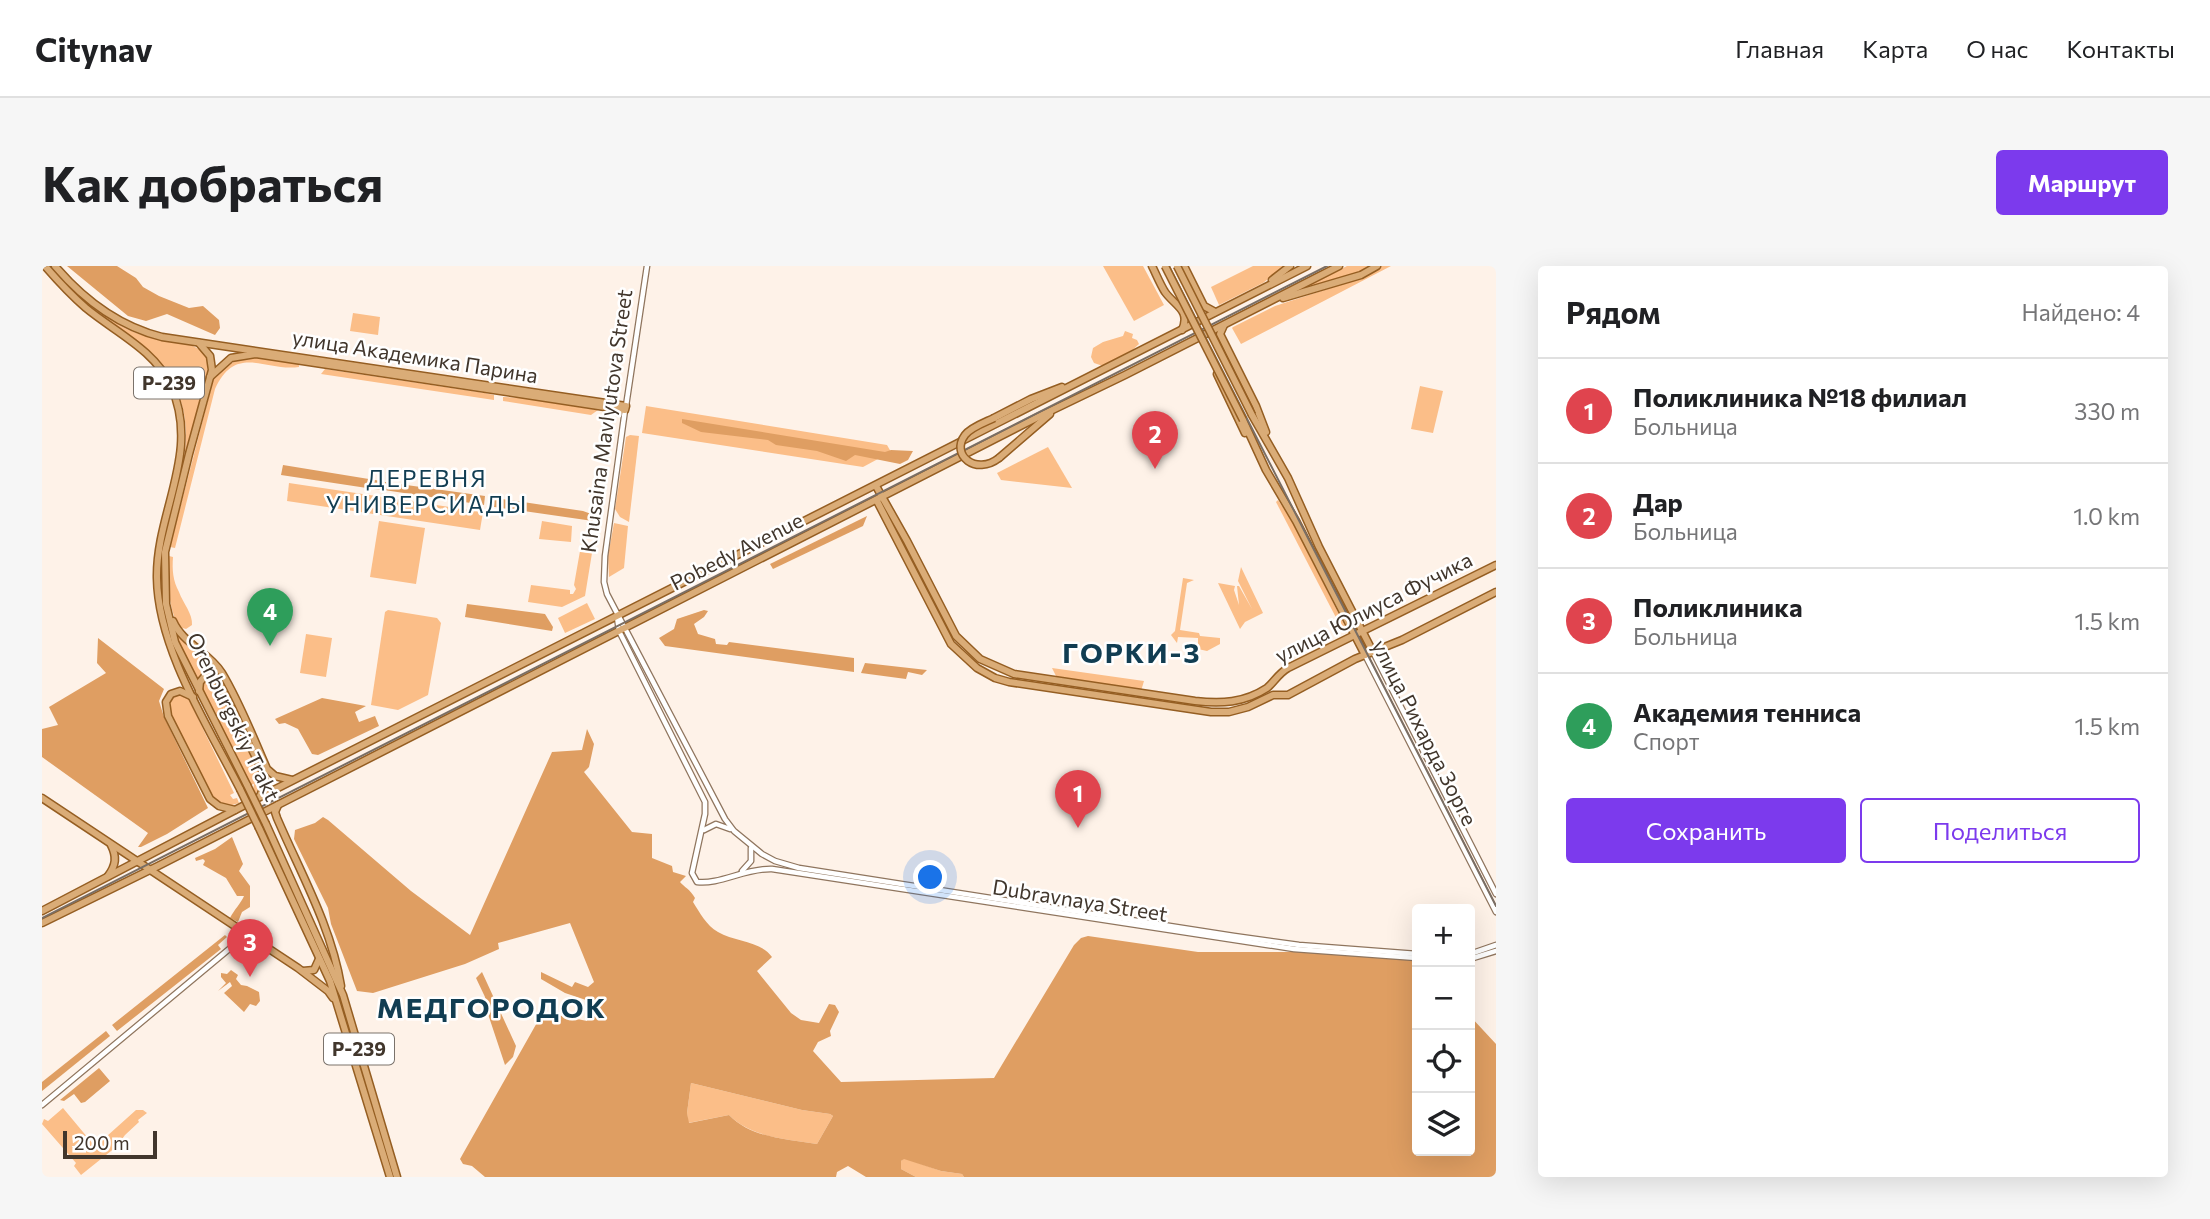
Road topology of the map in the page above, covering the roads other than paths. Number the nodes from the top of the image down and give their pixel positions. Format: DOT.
graph roads {
  1 [pos="45,266"];
  2 [pos="55,266"];
  3 [pos="647,266"];
  4 [pos="1152,266"];
  5 [pos="1165,266"];
  6 [pos="1177,266"];
  7 [pos="1184,266"];
  8 [pos="1290,266"];
  9 [pos="1307,266"];
  10 [pos="1339,266"];
  11 [pos="1377,266"];
  12 [pos="1262,289"];
  13 [pos="1270,302"];
  14 [pos="1215,312"];
  15 [pos="1225,323"];
  16 [pos="1182,330"];
  17 [pos="1190,342"];
  18 [pos="198,343"];
  19 [pos="210,377"];
  20 [pos="1080,381"];
  21 [pos="475,386"];
  22 [pos="626,408"];
  23 [pos="1056,409"];
  24 [pos="1272,447"];
  25 [pos="1258,452"];
  26 [pos="876,486"];
  27 [pos="880,499"];
  28 [pos="162,551"];
  29 [pos="1496,565"];
  30 [pos="1496,592"];
  31 [pos="166,604"];
  32 [pos="617,617"];
  33 [pos="623,629"];
  34 [pos="1363,633"];
  35 [pos="1355,637"];
  36 [pos="1369,654"];
  37 [pos="1029,677"];
  38 [pos="652,678"];
  39 [pos="645,682"];
  40 [pos="1028,685"];
  41 [pos="199,693"];
  42 [pos="196,701"];
  43 [pos="294,780"];
  44 [pos="243,787"];
  45 [pos="260,797"];
  46 [pos="42,798"];
  47 [pos="278,805"];
  48 [pos="235,810"];
  49 [pos="262,826"];
  50 [pos="734,831"];
  51 [pos="701,834"];
  52 [pos="110,843"];
  53 [pos="748,845"];
  54 [pos="138,861"];
  55 [pos="150,870"];
  56 [pos="739,874"];
  57 [pos="107,877"];
  58 [pos="1496,894"];
  59 [pos="56,904"];
  60 [pos="1049,910"];
  61 [pos="42,911"];
  62 [pos="1496,912"];
  63 [pos="60,913"];
  64 [pos="42,923"];
  65 [pos="247,935"];
  66 [pos="1496,945"];
  67 [pos="1496,951"];
  68 [pos="1475,952"];
  69 [pos="1412,956"];
  70 [pos="319,957"];
  71 [pos="1475,957"];
  72 [pos="298,968"];
  73 [pos="343,995"];
  74 [pos="339,1009"];
  75 [pos="42,1105"];
  76 [pos="390,1177"];
  77 [pos="397,1177"];
  1 -- 28 [label="main road, Orenburgskiy Trakt / Р-239"];
  2 -- 18 [label="main road, Р-239"];
  3 -- 22 [label="street, Khusaina Mavlyutova Street"];
  4 -- 16 [label="main road"];
  5 -- 25 [label="main road, улица Рихарда Зорге, bridge"];
  6 -- 24 [label="main road, улица Рихарда Зорге, bridge"];
  7 -- 14 [label="main road"];
  8 -- 12 [label="main road"];
  9 -- 12 [label="main road, Pobedy Avenue"];
  10 -- 13 [label="main road, Pobedy Avenue"];
  11 -- 13 [label="main road"];
  12 -- 14 [label="main road, Pobedy Avenue"];
  13 -- 15 [label="main road, Pobedy Avenue"];
  14 -- 16 [label="main road, Pobedy Avenue"];
  15 -- 17 [label="main road, Pobedy Avenue"];
  15 -- 24 [label="main road"];
  16 -- 20 [label="main road, Pobedy Avenue"];
  17 -- 23 [label="main road, Pobedy Avenue"];
  17 -- 25 [label="main road"];
  18 -- 19 [label="main road, Р-239"];
  18 -- 21 [label="main road, улица Академика Парина"];
  19 -- 21 [label="main road, улица Академика Парина"];
  19 -- 28 [label="main road, Orenburgskiy Trakt / Р-239"];
  20 -- 23 [label="main road, bridge"];
  20 -- 26 [label="main road, Pobedy Avenue"];
  21 -- 22 [label="main road, улица Академика Парина"];
  22 -- 32 [label="street, Khusaina Mavlyutova Street"];
  23 -- 27 [label="main road, Pobedy Avenue"];
  24 -- 34 [label="main road, улица Рихарда Зорге"];
  25 -- 35 [label="main road, улица Рихарда Зорге"];
  26 -- 27 [label="main road, улица Юлиуса Фучика"];
  26 -- 32 [label="main road, Pobedy Avenue"];
  27 -- 33 [label="main road, Pobedy Avenue"];
  27 -- 37 [label="main road, улица Юлиуса Фучика"];
  27 -- 40 [label="main road, улица Юлиуса Фучика"];
  28 -- 31 [label="main road, Orenburgskiy Trakt / Р-239"];
  28 -- 42 [label="main road, Orenburgskiy Trakt / Р-239"];
  29 -- 34 [label="main road, улица Юлиуса Фучика"];
  30 -- 36 [label="main road, улица Юлиуса Фучика"];
  31 -- 41 [label="main road, Orenburgskiy Trakt / Р-239"];
  31 -- 43 [label="main road"];
  32 -- 33 [label="street, Khusaina Mavlyutova Street"];
  32 -- 43 [label="main road, Pobedy Avenue"];
  33 -- 38 [label="street, Dubravnaya Street"];
  33 -- 39 [label="street, Dubravnaya Street"];
  33 -- 47 [label="main road, Pobedy Avenue"];
  34 -- 35 [label="main road, улица Юлиуса Фучика"];
  34 -- 36 [label="main road, улица Рихарда Зорге"];
  35 -- 36 [label="main road, улица Рихарда Зорге"];
  35 -- 37 [label="main road, улица Юлиуса Фучика"];
  36 -- 40 [label="main road, улица Юлиуса Фучика"];
  36 -- 58 [label="street, улица Рихарда Зорге"];
  36 -- 62 [label="street, улица Рихарда Зорге"];
  37 -- 40 [label="main road"];
  38 -- 39 [label="street"];
  38 -- 50 [label="street, Dubravnaya Street"];
  39 -- 51 [label="street, Dubravnaya Street"];
  41 -- 44 [label="main road, Orenburgskiy Trakt / Р-239"];
  41 -- 45 [label="main road"];
  42 -- 44 [label="main road, Orenburgskiy Trakt / Р-239"];
  42 -- 48 [label="main road"];
  43 -- 45 [label="main road, Pobedy Avenue"];
  44 -- 49 [label="main road, Orenburgskiy Trakt / Р-239, bridge"];
  45 -- 48 [label="main road, Pobedy Avenue"];
  46 -- 52 [label="main road"];
  47 -- 55 [label="main road, Pobedy Avenue"];
  47 -- 73 [label="main road"];
  48 -- 54 [label="main road, Pobedy Avenue"];
  49 -- 70 [label="main road, Orenburgskiy Trakt / Р-239"];
  49 -- 73 [label="main road, Orenburgskiy Trakt / Р-239"];
  50 -- 51 [label="street"];
  50 -- 53 [label="street, Dubravnaya Street"];
  51 -- 56 [label="street, Dubravnaya Street"];
  52 -- 54 [label="main road"];
  52 -- 57 [label="main road"];
  53 -- 56 [label="street"];
  53 -- 60 [label="street, Dubravnaya Street"];
  54 -- 55 [label="main road"];
  54 -- 57 [label="main road, Pobedy Avenue"];
  55 -- 63 [label="main road, Pobedy Avenue"];
  55 -- 65 [label="main road"];
  56 -- 60 [label="street, Dubravnaya Street"];
  57 -- 59 [label="main road, Pobedy Avenue"];
  59 -- 61 [label="main road, Pobedy Avenue"];
  59 -- 63 [label="main road"];
  60 -- 69 [label="street, Dubravnaya Street"];
  63 -- 64 [label="main road, Pobedy Avenue"];
  65 -- 72 [label="main road"];
  65 -- 75 [label="street"];
  66 -- 68 [label="street"];
  67 -- 71 [label="street"];
  70 -- 72 [label="main road"];
  70 -- 74 [label="main road, Orenburgskiy Trakt / Р-239"];
  72 -- 74 [label="main road"];
  73 -- 77 [label="main road, Orenburgskiy Trakt / Р-239"];
  74 -- 76 [label="main road, Orenburgskiy Trakt / Р-239"];
}
